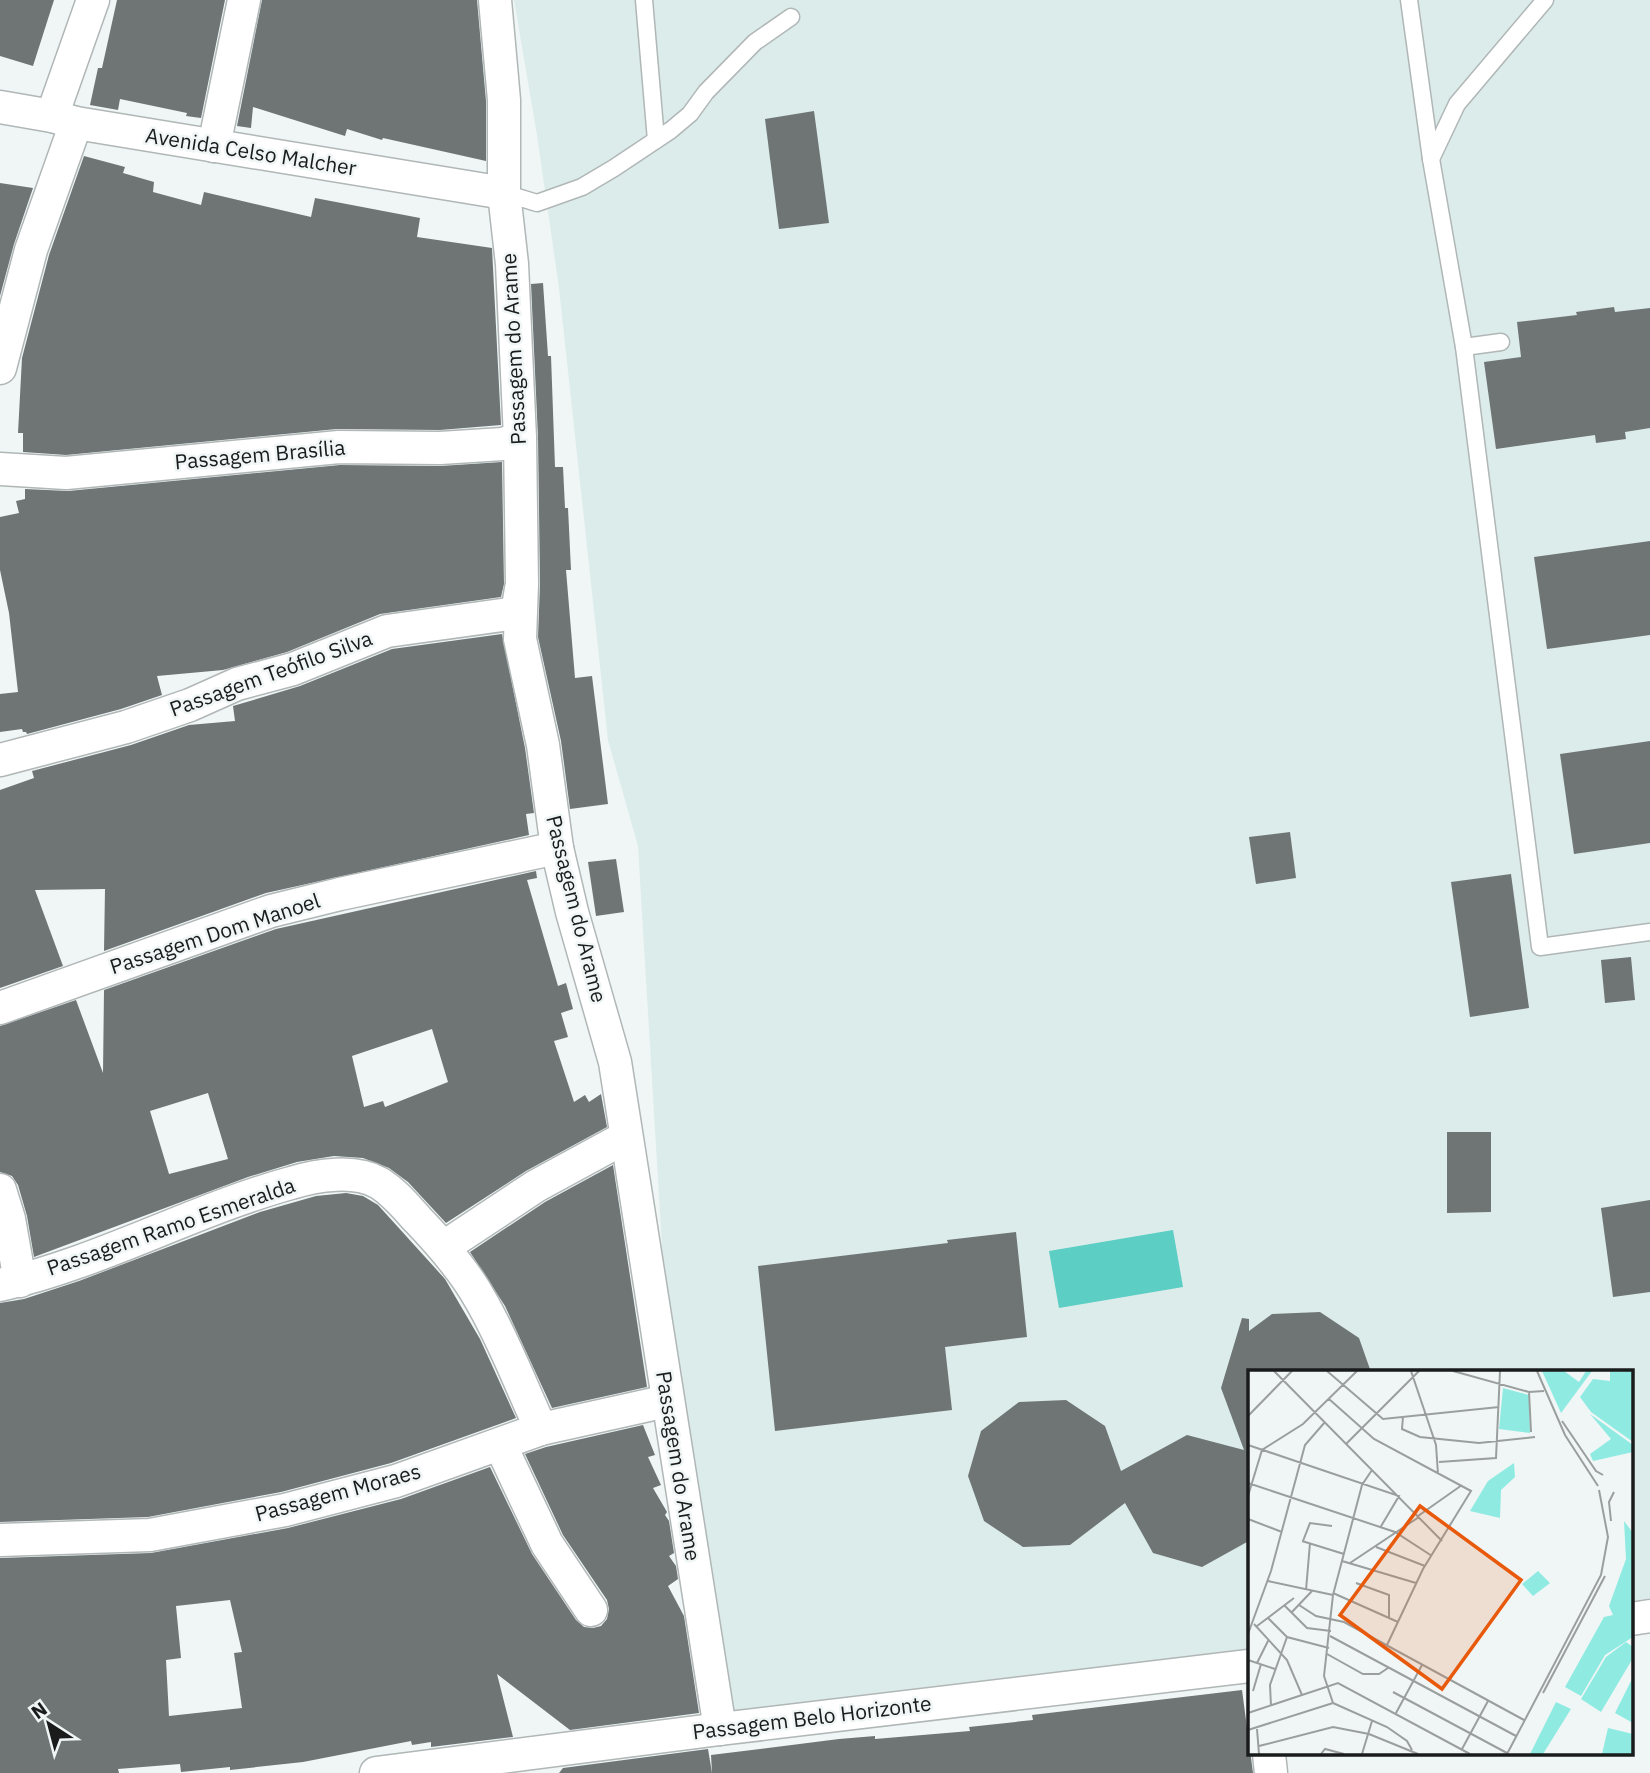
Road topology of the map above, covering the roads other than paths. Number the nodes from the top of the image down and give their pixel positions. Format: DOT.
graph roads {
  1 [pos="93,0"];
  2 [pos="244,0"];
  3 [pos="495,0"];
  4 [pos="644,0"];
  5 [pos="1409,0"];
  6 [pos="1545,0"];
  7 [pos="791,17"];
  8 [pos="0,107"];
  9 [pos="64,120"];
  10 [pos="656,140"];
  11 [pos="214,146"];
  12 [pos="1431,159"];
  13 [pos="504,193"];
  14 [pos="1501,342"];
  15 [pos="1464,347"];
  16 [pos="0,368"];
  17 [pos="520,438"];
  18 [pos="0,469"];
  19 [pos="522,584"];
  20 [pos="0,760"];
  21 [pos="557,848"];
  22 [pos="1650,932"];
  23 [pos="0,1008"];
  24 [pos="626,1138"];
  25 [pos="0,1190"];
  26 [pos="444,1247"];
  27 [pos="10,1283"];
  28 [pos="667,1401"];
  29 [pos="541,1429"];
  30 [pos="500,1444"];
  31 [pos="0,1540"];
  32 [pos="591,1610"];
  33 [pos="1650,1616"];
  34 [pos="1632,1619"];
  35 [pos="1248,1666"];
  36 [pos="720,1729"];
  37 [pos="376,1773"];
  1 -- 9 [label="street"];
  2 -- 11 [label="street"];
  3 -- 13 [label="street, Passagem do Arame"];
  4 -- 10 [label="lane"];
  5 -- 12 [label="lane"];
  6 -- 12 [label="lane"];
  7 -- 10 [label="lane"];
  8 -- 9 [label="street, Avenida Celso Malcher"];
  9 -- 11 [label="street, Avenida Celso Malcher"];
  9 -- 16 [label="street"];
  10 -- 13 [label="lane"];
  11 -- 13 [label="street, Avenida Celso Malcher"];
  12 -- 15 [label="lane"];
  13 -- 17 [label="street, Passagem do Arame"];
  14 -- 15 [label="lane"];
  15 -- 22 [label="lane"];
  17 -- 18 [label="street, Passagem Brasília"];
  17 -- 19 [label="street, Passagem do Arame"];
  19 -- 20 [label="street, Passagem Teófilo Silva"];
  19 -- 21 [label="street, Passagem do Arame"];
  21 -- 23 [label="street, Passagem Dom Manoel"];
  21 -- 24 [label="street, Passagem do Arame"];
  24 -- 26 [label="street"];
  24 -- 28 [label="street, Passagem do Arame"];
  25 -- 27 [label="street"];
  26 -- 27 [label="street, Passagem Ramo Esmeralda"];
  26 -- 29 [label="street, Passagem Ramo Esmeralda"];
  28 -- 29 [label="street, Passagem Moraes"];
  28 -- 36 [label="street, Passagem do Arame"];
  29 -- 30 [label="street, Passagem Moraes"];
  30 -- 31 [label="street, Passagem Moraes"];
  30 -- 32 [label="street"];
  33 -- 34 [label="street"];
  35 -- 36 [label="street, Passagem Belo Horizonte"];
  36 -- 37 [label="street, Passagem Belo Horizonte"];
}
